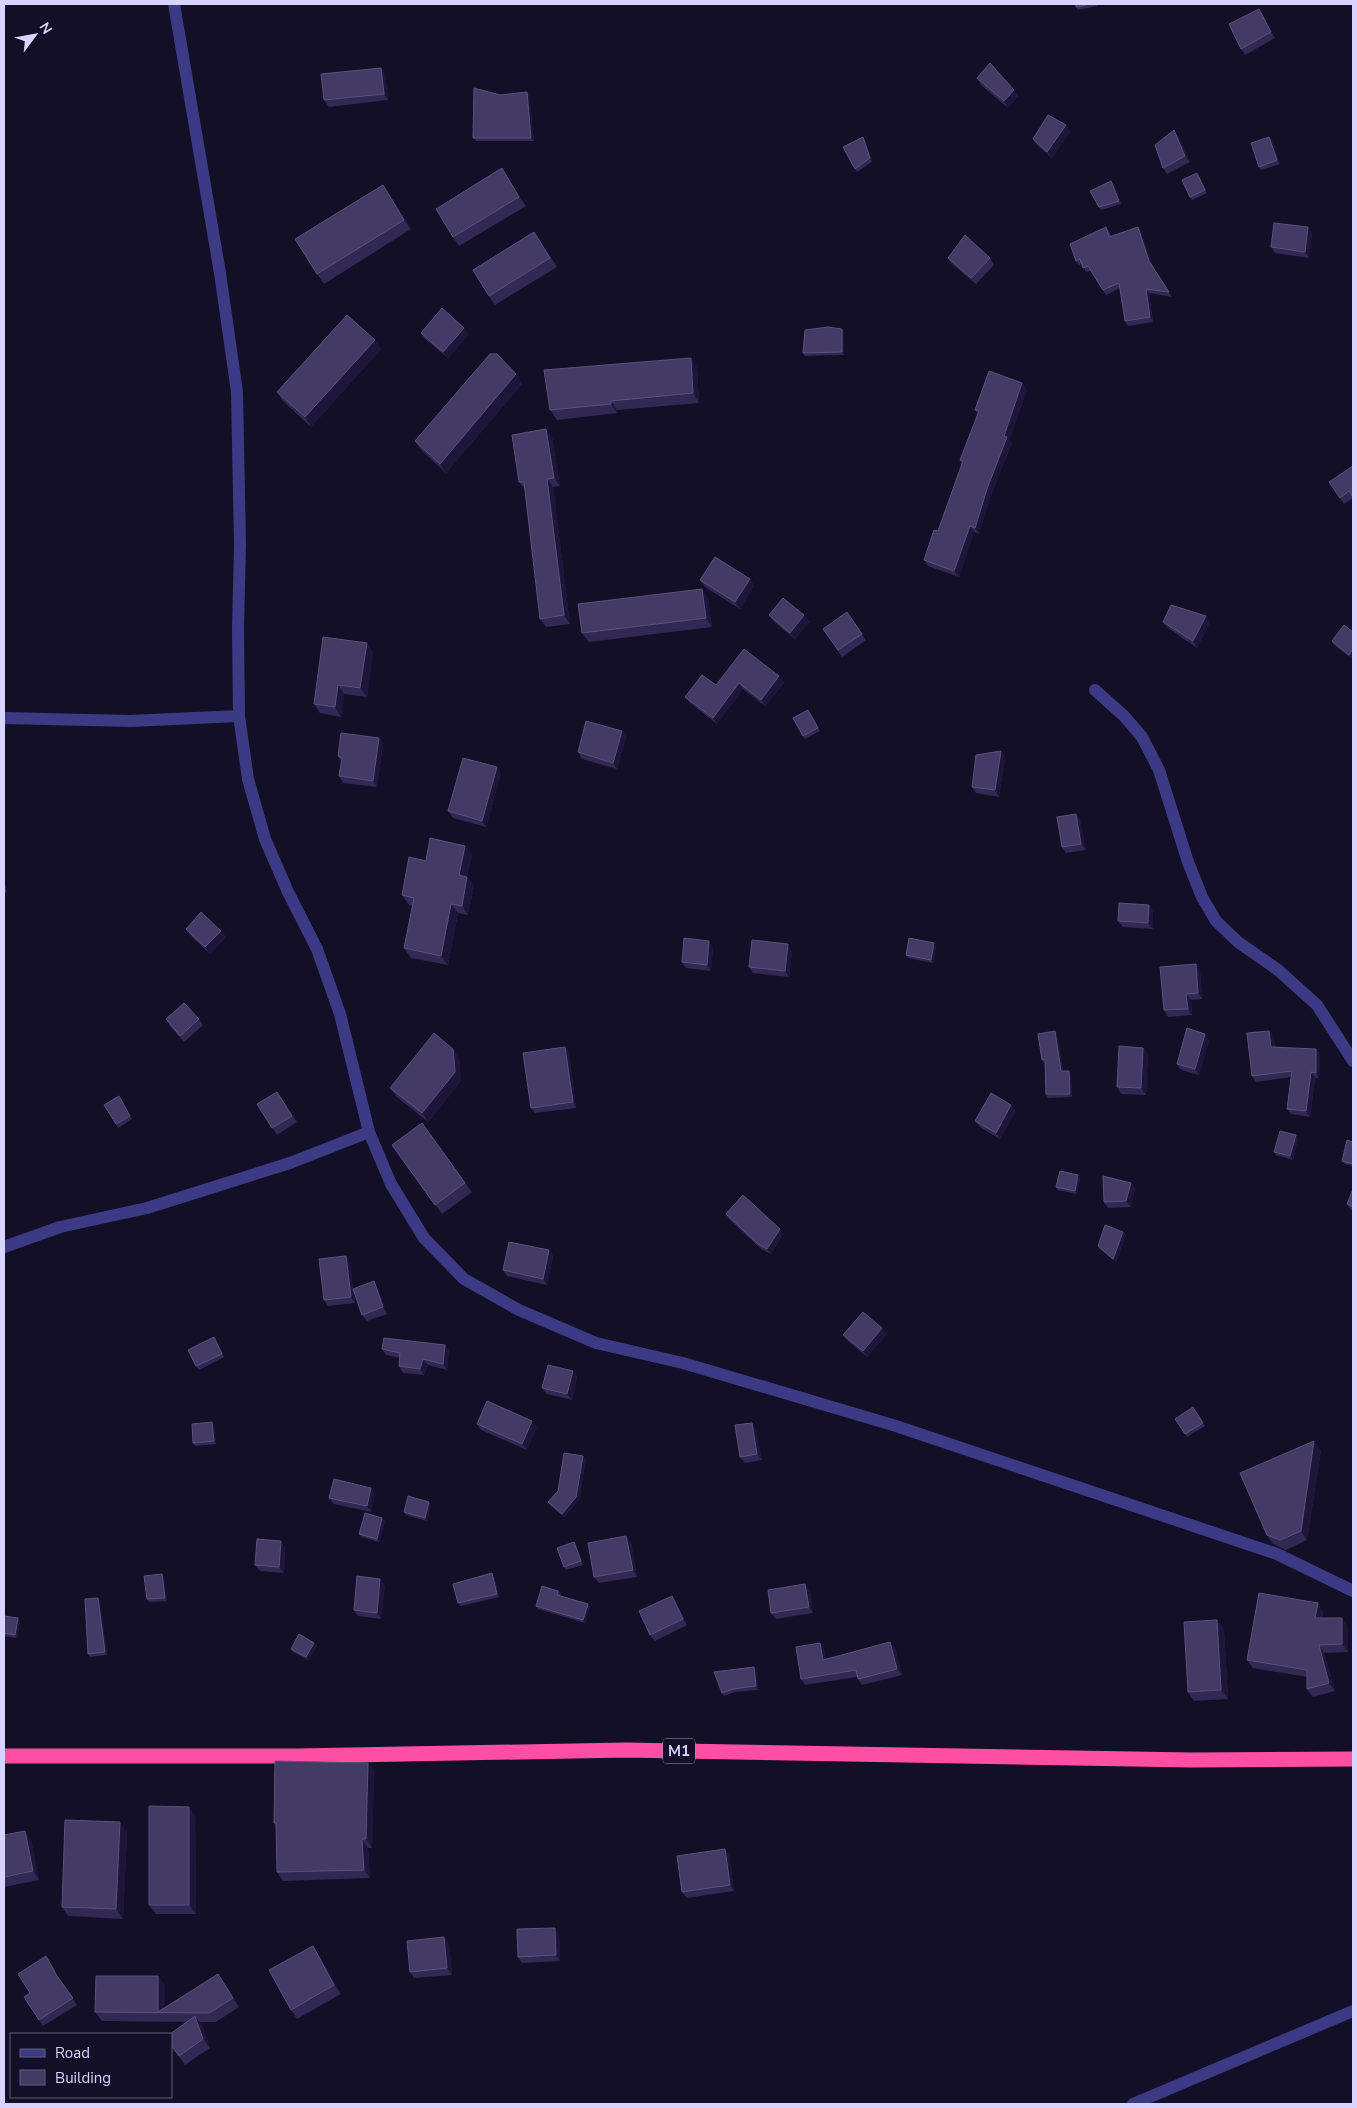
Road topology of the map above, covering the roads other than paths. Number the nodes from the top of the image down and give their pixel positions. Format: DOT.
graph roads {
  1 [pos="174,4"];
  2 [pos="1095,690"];
  3 [pos="239,716"];
  4 [pos="4,718"];
  5 [pos="1353,1061"];
  6 [pos="369,1132"];
  7 [pos="4,1247"];
  8 [pos="1353,1591"];
  9 [pos="4,1756"];
  10 [pos="1353,1759"];
  11 [pos="1353,2011"];
  12 [pos="1133,2104"];
  1 -- 3 [label="street"];
  2 -- 5 [label="street"];
  3 -- 4 [label="street"];
  3 -- 6 [label="street"];
  6 -- 7 [label="street"];
  6 -- 8 [label="street"];
  9 -- 10 [label="highway, M1"];
  11 -- 12 [label="street"];
}
